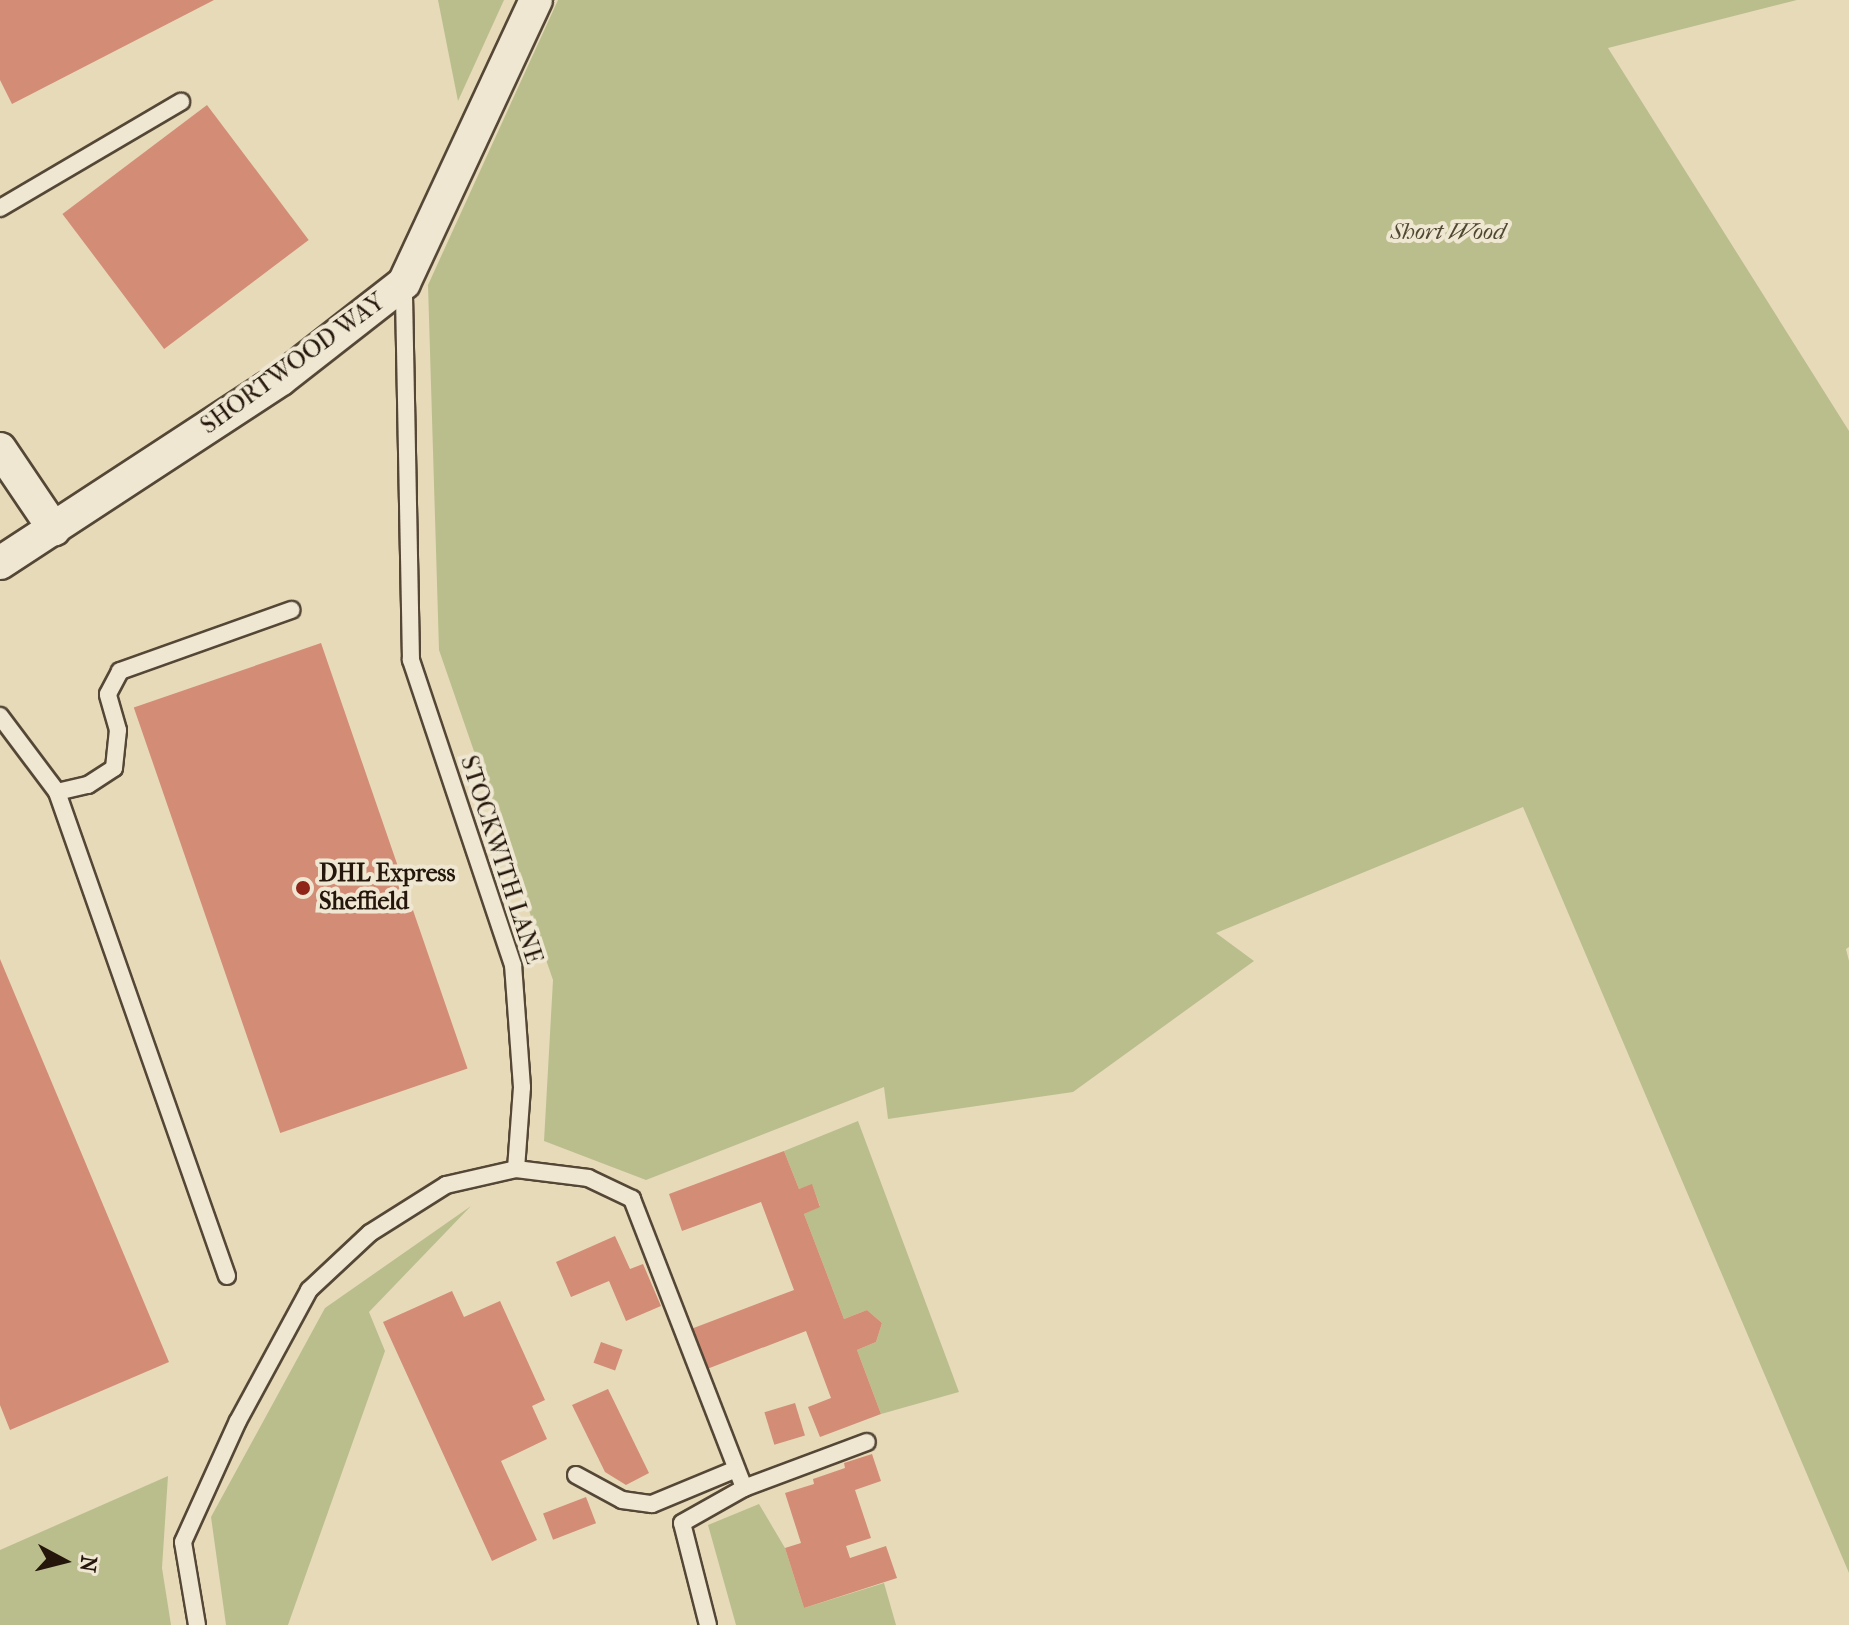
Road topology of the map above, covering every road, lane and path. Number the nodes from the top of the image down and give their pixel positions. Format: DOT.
graph roads {
  1 [pos="536,0"];
  2 [pos="181,102"];
  3 [pos="0,208"];
  4 [pos="404,283"];
  5 [pos="0,449"];
  6 [pos="54,529"];
  7 [pos="0,563"];
  8 [pos="291,610"];
  9 [pos="0,716"];
  10 [pos="57,792"];
  11 [pos="516,1169"];
  12 [pos="227,1276"];
  13 [pos="867,1442"];
  14 [pos="736,1469"];
  15 [pos="576,1475"];
  16 [pos="744,1488"];
  17 [pos="197,1625"];
  18 [pos="708,1625"];
  1 -- 4 [label="street, SHORTWOOD WAY"];
  2 -- 3 [label="lane"];
  4 -- 6 [label="street, SHORTWOOD WAY"];
  4 -- 11 [label="lane, STOCKWITH LANE"];
  5 -- 6 [label="street"];
  6 -- 7 [label="street, SHORTWOOD WAY"];
  8 -- 10 [label="lane"];
  9 -- 10 [label="lane"];
  10 -- 12 [label="lane"];
  11 -- 14 [label="lane"];
  11 -- 17 [label="lane"];
  13 -- 16 [label="lane"];
  14 -- 15 [label="lane"];
  14 -- 16 [label="lane"];
  16 -- 18 [label="lane"];
}
